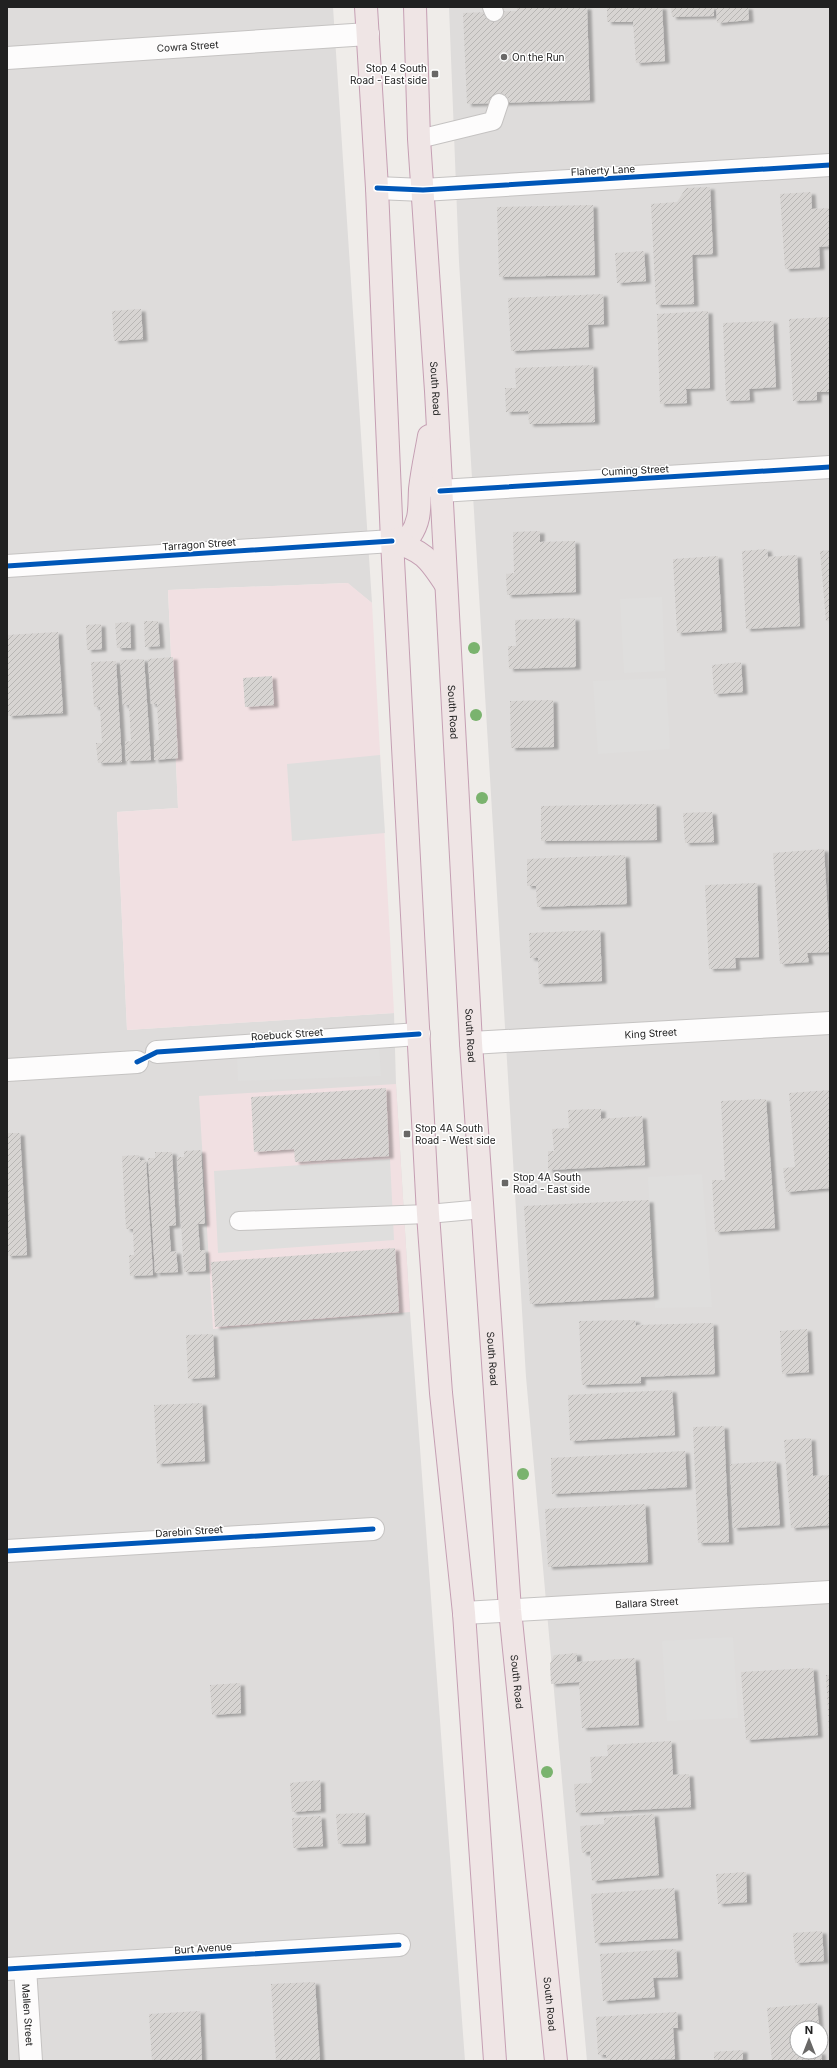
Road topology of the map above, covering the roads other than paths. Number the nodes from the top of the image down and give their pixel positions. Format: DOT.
graph roads {
  1 [pos="366,7"];
  2 [pos="415,7"];
  3 [pos="368,34"];
  4 [pos="7,58"];
  5 [pos="499,103"];
  6 [pos="419,139"];
  7 [pos="830,165"];
  8 [pos="377,188"];
  9 [pos="423,190"];
  10 [pos="436,391"];
  11 [pos="830,467"];
  12 [pos="440,491"];
  13 [pos="392,541"];
  14 [pos="7,566"];
  15 [pos="446,586"];
  16 [pos="830,1023"];
  17 [pos="418,1034"];
  18 [pos="471,1043"];
  19 [pos="157,1052"];
  20 [pos="137,1062"];
  21 [pos="7,1070"];
  22 [pos="483,1209"];
  23 [pos="428,1214"];
  24 [pos="239,1221"];
  25 [pos="373,1529"];
  26 [pos="7,1551"];
  27 [pos="830,1592"];
  28 [pos="510,1610"];
  29 [pos="464,1613"];
  30 [pos="399,1945"];
  31 [pos="16,1969"];
  32 [pos="31,2061"];
  33 [pos="495,2061"];
  34 [pos="556,2061"];
  1 -- 3 [label="highway"];
  2 -- 6 [label="highway, South Road"];
  3 -- 4 [label="street, Cowra Street"];
  3 -- 8 [label="highway"];
  5 -- 6 [label="lane"];
  6 -- 9 [label="highway, South Road"];
  7 -- 9 [label="street, Flaherty Lane"];
  8 -- 9 [label="street, Flaherty Lane"];
  8 -- 13 [label="highway"];
  9 -- 10 [label="highway, South Road"];
  10 -- 12 [label="highway, South Road"];
  10 -- 13 [label="highway"];
  11 -- 12 [label="street, Cuming Street"];
  12 -- 15 [label="highway, South Road"];
  13 -- 14 [label="street, Tarragon Street"];
  13 -- 15 [label="highway"];
  13 -- 17 [label="highway"];
  15 -- 18 [label="highway, South Road"];
  16 -- 18 [label="street, King Street"];
  17 -- 19 [label="street, Roebuck Street"];
  17 -- 23 [label="highway"];
  18 -- 22 [label="highway, South Road"];
  20 -- 21 [label="street"];
  22 -- 23 [label="lane"];
  22 -- 28 [label="highway, South Road"];
  23 -- 24 [label="lane"];
  23 -- 29 [label="highway"];
  25 -- 26 [label="street, Darebin Street"];
  27 -- 28 [label="street, Ballara Street"];
  28 -- 29 [label="street, Ballara Street"];
  28 -- 34 [label="highway, South Road"];
  29 -- 33 [label="highway"];
  30 -- 31 [label="street, Burt Avenue"];
  31 -- 32 [label="street, Mallen Street"];
}
